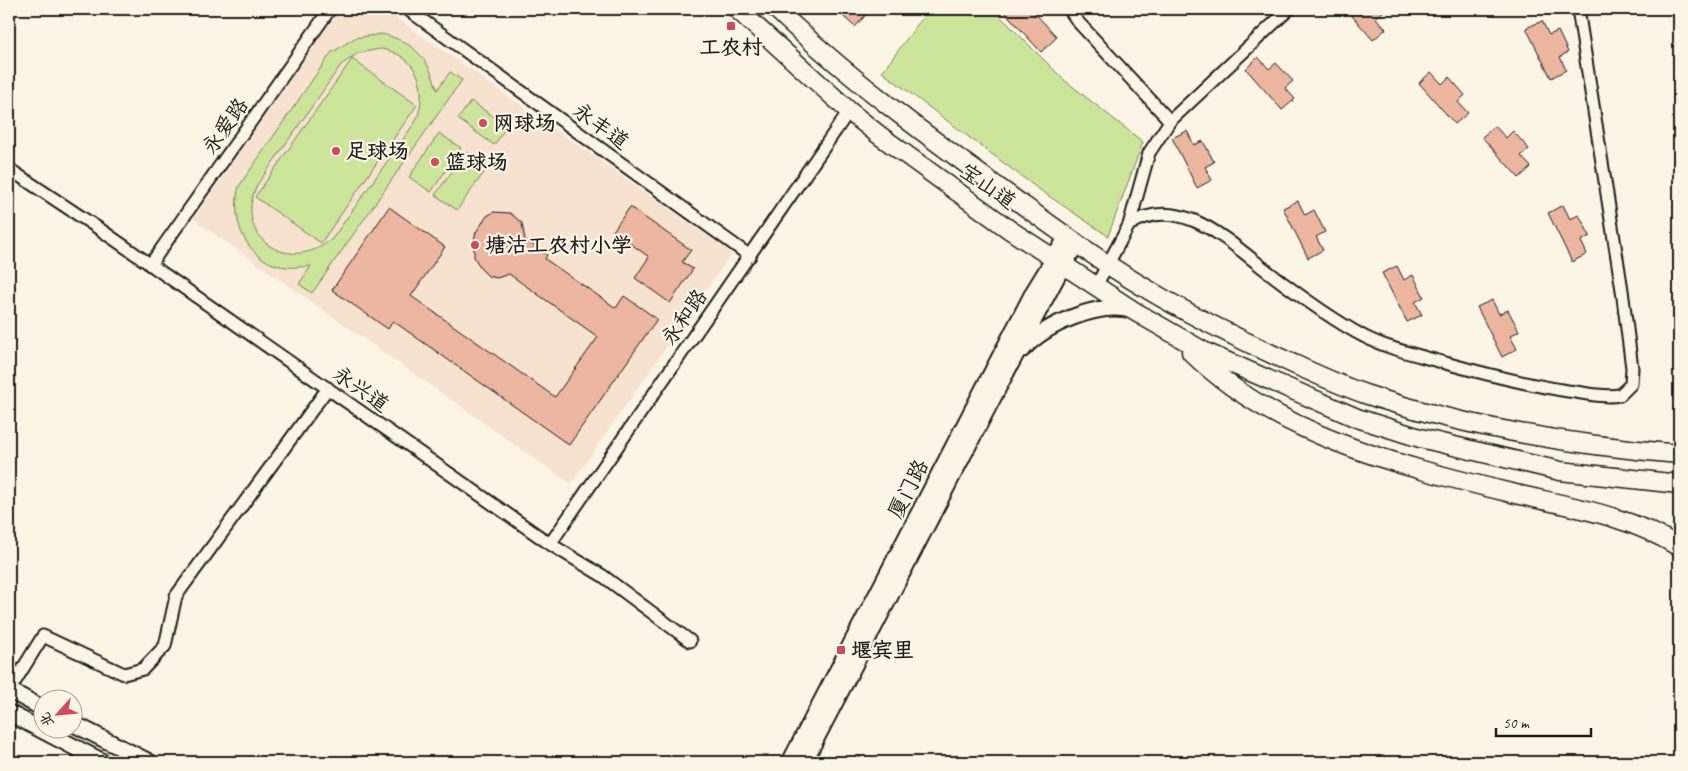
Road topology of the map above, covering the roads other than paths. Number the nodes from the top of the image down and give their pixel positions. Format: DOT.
graph roads {
  1 [pos="330,9"];
  2 [pos="407,9"];
  3 [pos="737,9"];
  4 [pos="776,9"];
  5 [pos="1069,9"];
  6 [pos="1289,9"];
  7 [pos="1578,9"];
  8 [pos="849,111"];
  9 [pos="1170,120"];
  10 [pos="9,170"];
  11 [pos="1129,225"];
  12 [pos="1072,240"];
  13 [pos="750,256"];
  14 [pos="1058,261"];
  15 [pos="150,265"];
  16 [pos="1109,265"];
  17 [pos="1096,286"];
  18 [pos="1134,311"];
  19 [pos="1176,337"];
  20 [pos="1015,357"];
  21 [pos="328,388"];
  22 [pos="1679,454"];
  23 [pos="1679,484"];
  24 [pos="550,544"];
  25 [pos="1679,547"];
  26 [pos="690,642"];
  27 [pos="9,691"];
  28 [pos="32,703"];
  29 [pos="9,713"];
  30 [pos="82,728"];
  31 [pos="104,762"];
  32 [pos="150,762"];
  33 [pos="790,762"];
  34 [pos="804,762"];
  1 -- 15 [label="street, 永爱路"];
  2 -- 13 [label="street, 永丰道"];
  3 -- 8 [label="main road, 宝山道"];
  4 -- 12 [label="main road, 宝山道"];
  5 -- 9 [label="street"];
  6 -- 9 [label="street"];
  7 -- 11 [label="street"];
  8 -- 13 [label="street, 永和路"];
  8 -- 14 [label="main road, 宝山道"];
  9 -- 11 [label="street"];
  10 -- 15 [label="street, 永兴道"];
  11 -- 16 [label="street"];
  12 -- 14 [label="street, 厦门路"];
  12 -- 16 [label="main road, 宝山道"];
  13 -- 24 [label="street, 永和路"];
  14 -- 17 [label="main road, 宝山道"];
  14 -- 20 [label="street, 厦门路"];
  14 -- 33 [label="street, 厦门路"];
  15 -- 21 [label="street, 永兴道"];
  16 -- 17 [label="street"];
  16 -- 22 [label="main road, 宝山道"];
  17 -- 18 [label="main road, 宝山道"];
  18 -- 19 [label="main road, 宝山道"];
  18 -- 20 [label="street"];
  19 -- 23 [label="main road, 宝山道"];
  19 -- 25 [label="main road"];
  20 -- 34 [label="street, 厦门路"];
  21 -- 24 [label="street, 永兴道"];
  21 -- 27 [label="street"];
  24 -- 26 [label="street, 永兴道"];
  27 -- 28 [label="street"];
  29 -- 31 [label="street"];
  30 -- 32 [label="street"];
}
